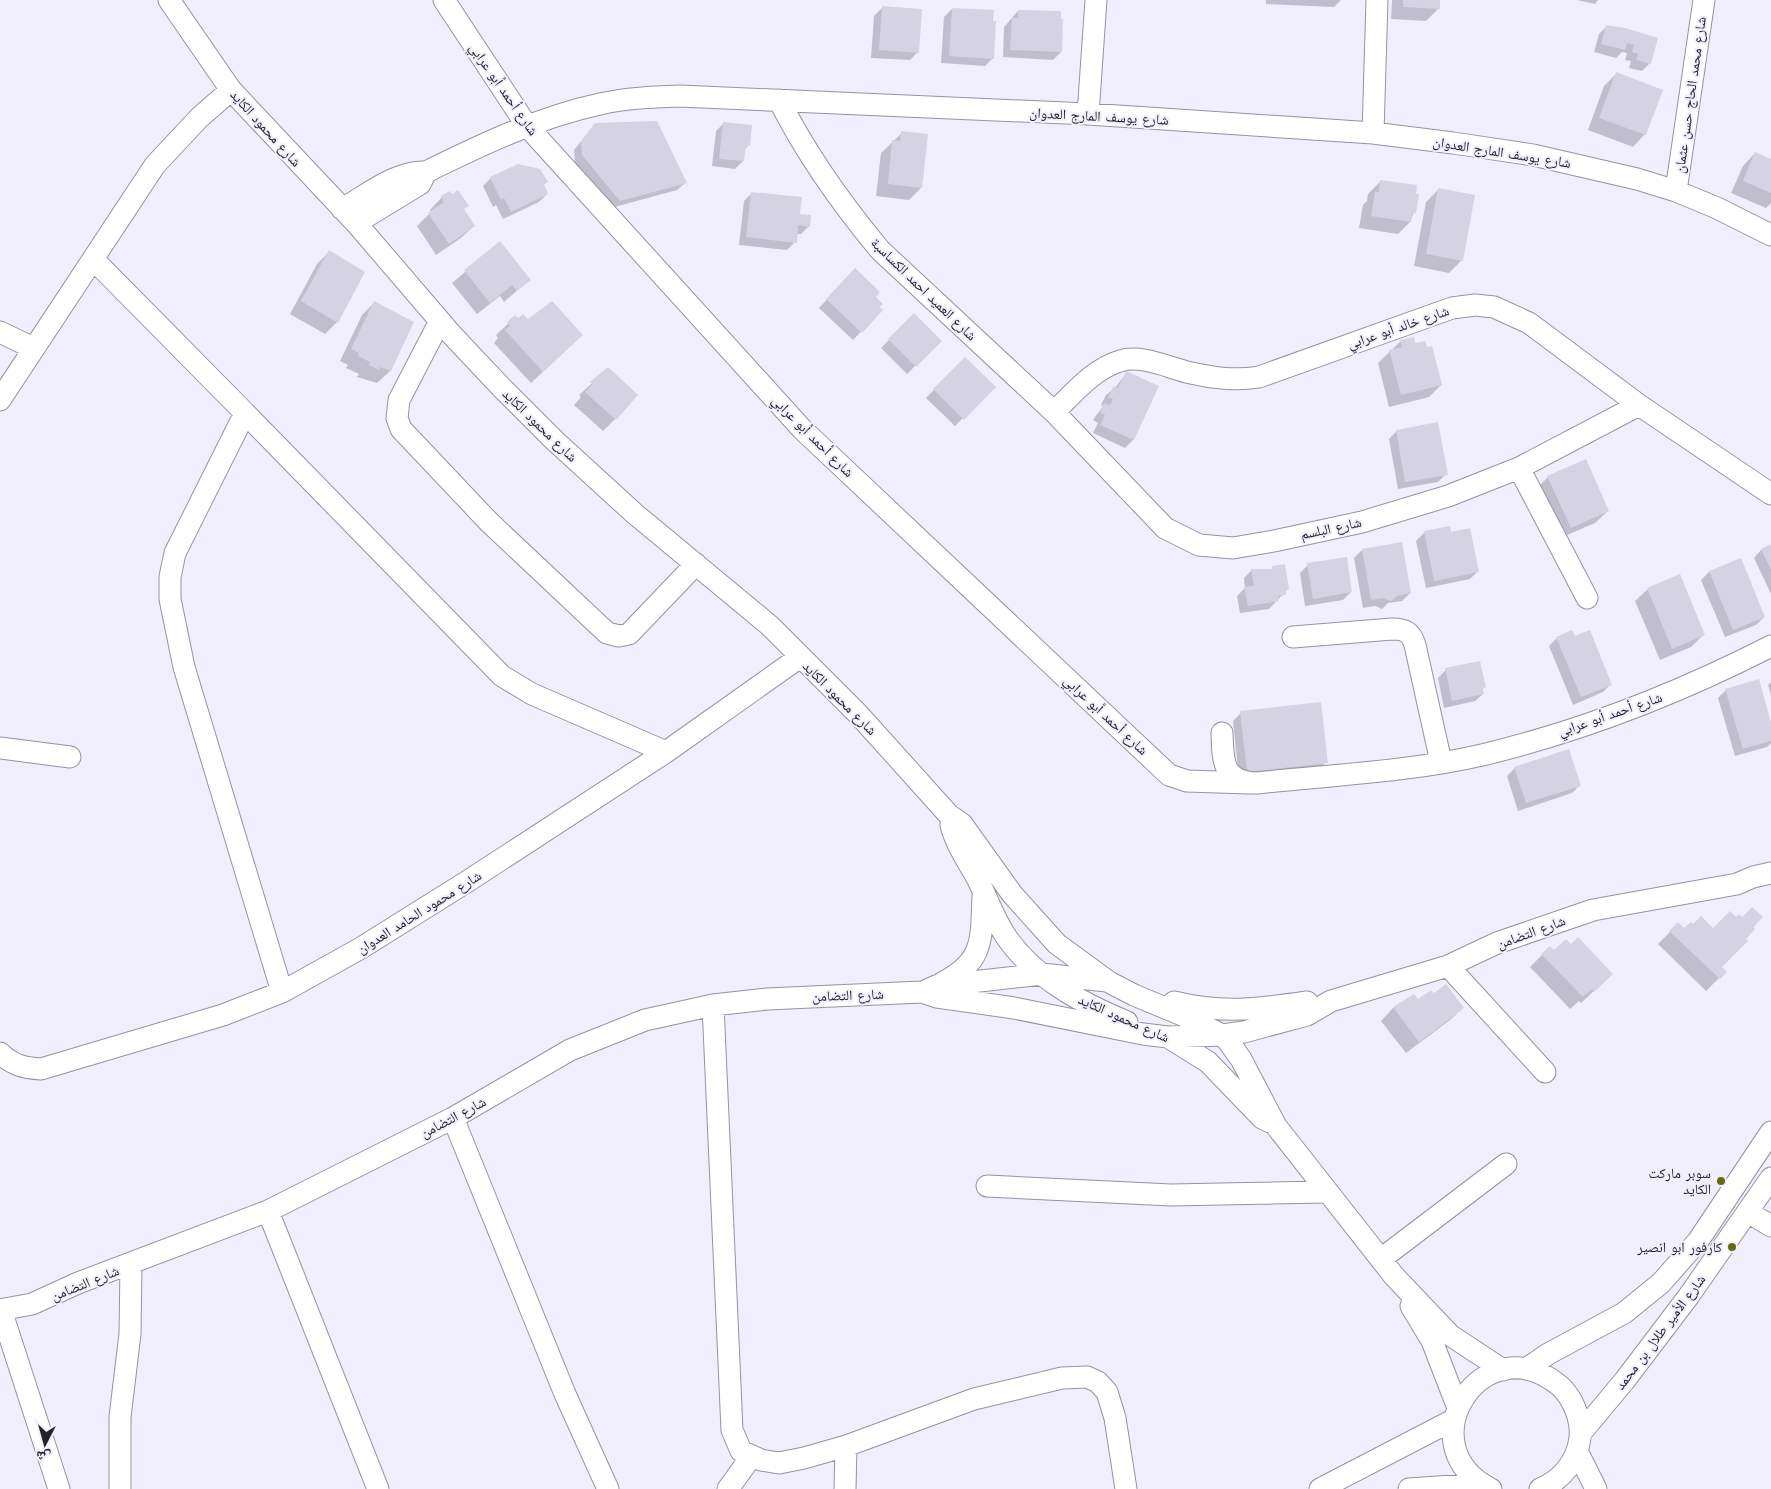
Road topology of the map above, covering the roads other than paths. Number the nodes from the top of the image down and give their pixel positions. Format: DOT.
graph roads {
  1 [pos="169,0"];
  2 [pos="444,0"];
  3 [pos="1096,0"];
  4 [pos="1377,0"];
  5 [pos="1704,0"];
  6 [pos="232,90"];
  7 [pos="779,100"];
  8 [pos="1088,114"];
  9 [pos="527,126"];
  10 [pos="1373,133"];
  11 [pos="1676,191"];
  12 [pos="349,216"];
  13 [pos="1771,235"];
  14 [pos="93,259"];
  15 [pos="440,321"];
  16 [pos="0,332"];
  17 [pos="33,348"];
  18 [pos="0,400"];
  19 [pos="1639,405"];
  20 [pos="1054,412"];
  21 [pos="245,413"];
  22 [pos="1519,468"];
  23 [pos="1771,494"];
  24 [pos="696,564"];
  25 [pos="1587,598"];
  26 [pos="1293,637"];
  27 [pos="1771,646"];
  28 [pos="800,657"];
  29 [pos="1222,733"];
  30 [pos="0,748"];
  31 [pos="666,752"];
  32 [pos="70,757"];
  33 [pos="1441,762"];
  34 [pos="1249,783"];
  35 [pos="949,815"];
  36 [pos="1771,873"];
  37 [pos="1737,884"];
  38 [pos="1771,886"];
  39 [pos="983,891"];
  40 [pos="1448,966"];
  41 [pos="1042,974"];
  42 [pos="1109,982"];
  43 [pos="929,989"];
  44 [pos="282,992"];
  45 [pos="1331,1001"];
  46 [pos="713,1005"];
  47 [pos="1222,1035"];
  48 [pos="1168,1037"];
  49 [pos="0,1053"];
  50 [pos="1545,1072"];
  51 [pos="453,1118"];
  52 [pos="1276,1126"];
  53 [pos="1771,1132"];
  54 [pos="1506,1164"];
  55 [pos="1771,1178"];
  56 [pos="987,1186"];
  57 [pos="1328,1192"];
  58 [pos="268,1211"];
  59 [pos="1748,1212"];
  60 [pos="1771,1226"];
  61 [pos="1381,1259"];
  62 [pos="131,1265"];
  63 [pos="1394,1276"];
  64 [pos="0,1310"];
  65 [pos="1526,1369"];
  66 [pos="1503,1370"];
  67 [pos="1455,1414"];
  68 [pos="1579,1443"];
  69 [pos="846,1446"];
  70 [pos="751,1457"];
  71 [pos="1486,1486"];
  72 [pos="59,1489"];
  73 [pos="120,1489"];
  74 [pos="378,1489"];
  75 [pos="608,1489"];
  76 [pos="728,1489"];
  77 [pos="845,1489"];
  78 [pos="1126,1489"];
  79 [pos="1320,1489"];
  80 [pos="1409,1489"];
  81 [pos="1540,1489"];
  82 [pos="1596,1489"];
  1 -- 6 [label="street, شارع محمود الكايد"];
  2 -- 9 [label="street, شارع أحمد أبو عرابي"];
  3 -- 8 [label="street"];
  4 -- 10 [label="street"];
  5 -- 11 [label="street, شارع محمد الحاج حسن عثمان"];
  6 -- 12 [label="street, شارع محمود الكايد"];
  6 -- 14 [label="street"];
  7 -- 8 [label="street, شارع يوسف المارج العدوان"];
  7 -- 9 [label="street, شارع يوسف المارج العدوان"];
  7 -- 20 [label="street, شارع العميد احمد الكساسبة"];
  8 -- 10 [label="street, شارع يوسف المارج العدوان"];
  9 -- 12 [label="street, شارع يوسف المارج العدوان"];
  9 -- 34 [label="street, شارع أحمد أبو عرابي"];
  10 -- 11 [label="street, شارع يوسف المارج العدوان"];
  11 -- 13 [label="street, شارع يوسف المارج العدوان"];
  12 -- 15 [label="street, شارع محمود الكايد"];
  14 -- 17 [label="street"];
  14 -- 21 [label="street"];
  15 -- 24 [label="street, شارع محمود الكايد"];
  15 -- 24 [label="street"];
  16 -- 17 [label="street"];
  17 -- 18 [label="street"];
  19 -- 20 [label="street, شارع خالد أبو عرابي"];
  19 -- 22 [label="street, شارع البلسم"];
  19 -- 23 [label="street, شارع خالد أبو عرابي"];
  20 -- 22 [label="street, شارع البلسم"];
  21 -- 31 [label="street"];
  21 -- 44 [label="street"];
  22 -- 25 [label="street"];
  24 -- 28 [label="street, شارع محمود الكايد"];
  26 -- 33 [label="street"];
  27 -- 33 [label="street, شارع أحمد أبو عرابي"];
  28 -- 31 [label="street, شارع محمود الحامد العدوان"];
  28 -- 35 [label="street, شارع محمود الكايد"];
  29 -- 34 [label="street"];
  30 -- 32 [label="street"];
  31 -- 44 [label="street, شارع محمود الحامد العدوان"];
  33 -- 34 [label="street, شارع أحمد أبو عرابي"];
  35 -- 39 [label="street, شارع محمود الكايد"];
  35 -- 42 [label="street, شارع محمود الكايد"];
  36 -- 37 [label="street, شارع التضامن"];
  37 -- 38 [label="street, شارع التضامن"];
  37 -- 40 [label="street, شارع التضامن"];
  39 -- 41 [label="street, شارع محمود الكايد"];
  39 -- 43 [label="street"];
  40 -- 45 [label="street, شارع التضامن"];
  40 -- 50 [label="street"];
  41 -- 42 [label="street, شارع التضامن"];
  41 -- 43 [label="street, شارع التضامن"];
  41 -- 48 [label="street, شارع محمود الكايد"];
  42 -- 45 [label="street, شارع التضامن"];
  42 -- 47 [label="street, شارع محمود الكايد"];
  43 -- 46 [label="street, شارع التضامن"];
  43 -- 48 [label="street, شارع التضامن"];
  44 -- 49 [label="street, شارع محمود الحامد العدوان"];
  45 -- 47 [label="street, شارع التضامن"];
  46 -- 51 [label="street, شارع التضامن"];
  46 -- 70 [label="street"];
  47 -- 48 [label="street, شارع التضامن"];
  47 -- 52 [label="street, شارع محمود الكايد"];
  48 -- 52 [label="street, شارع محمود الكايد"];
  51 -- 58 [label="street, شارع التضامن"];
  51 -- 75 [label="street"];
  52 -- 57 [label="street, شارع محمود الكايد"];
  53 -- 65 [label="street, شارع الأمير طلال بن محمد"];
  54 -- 61 [label="street"];
  55 -- 59 [label="street, شارع الأمير طلال بن محمد"];
  56 -- 57 [label="street"];
  57 -- 61 [label="street, شارع محمود الكايد"];
  58 -- 62 [label="street, شارع التضامن"];
  58 -- 74 [label="street"];
  59 -- 60 [label="street"];
  59 -- 68 [label="street, شارع الأمير طلال بن محمد"];
  61 -- 63 [label="street, شارع محمود الكايد"];
  62 -- 64 [label="street, شارع التضامن"];
  62 -- 73 [label="street"];
  63 -- 66 [label="street, شارع محمود الكايد"];
  63 -- 67 [label="street, شارع محمود الكايد"];
  64 -- 72 [label="street"];
  65 -- 66 [label="street"];
  65 -- 68 [label="street"];
  66 -- 67 [label="street"];
  67 -- 71 [label="street, شارع محمود الكايد"];
  67 -- 79 [label="street"];
  68 -- 81 [label="street, شارع الأمير طلال بن محمد"];
  68 -- 82 [label="street"];
  69 -- 70 [label="street"];
  69 -- 77 [label="street"];
  69 -- 78 [label="street"];
  70 -- 76 [label="street"];
  71 -- 80 [label="street"];
}
